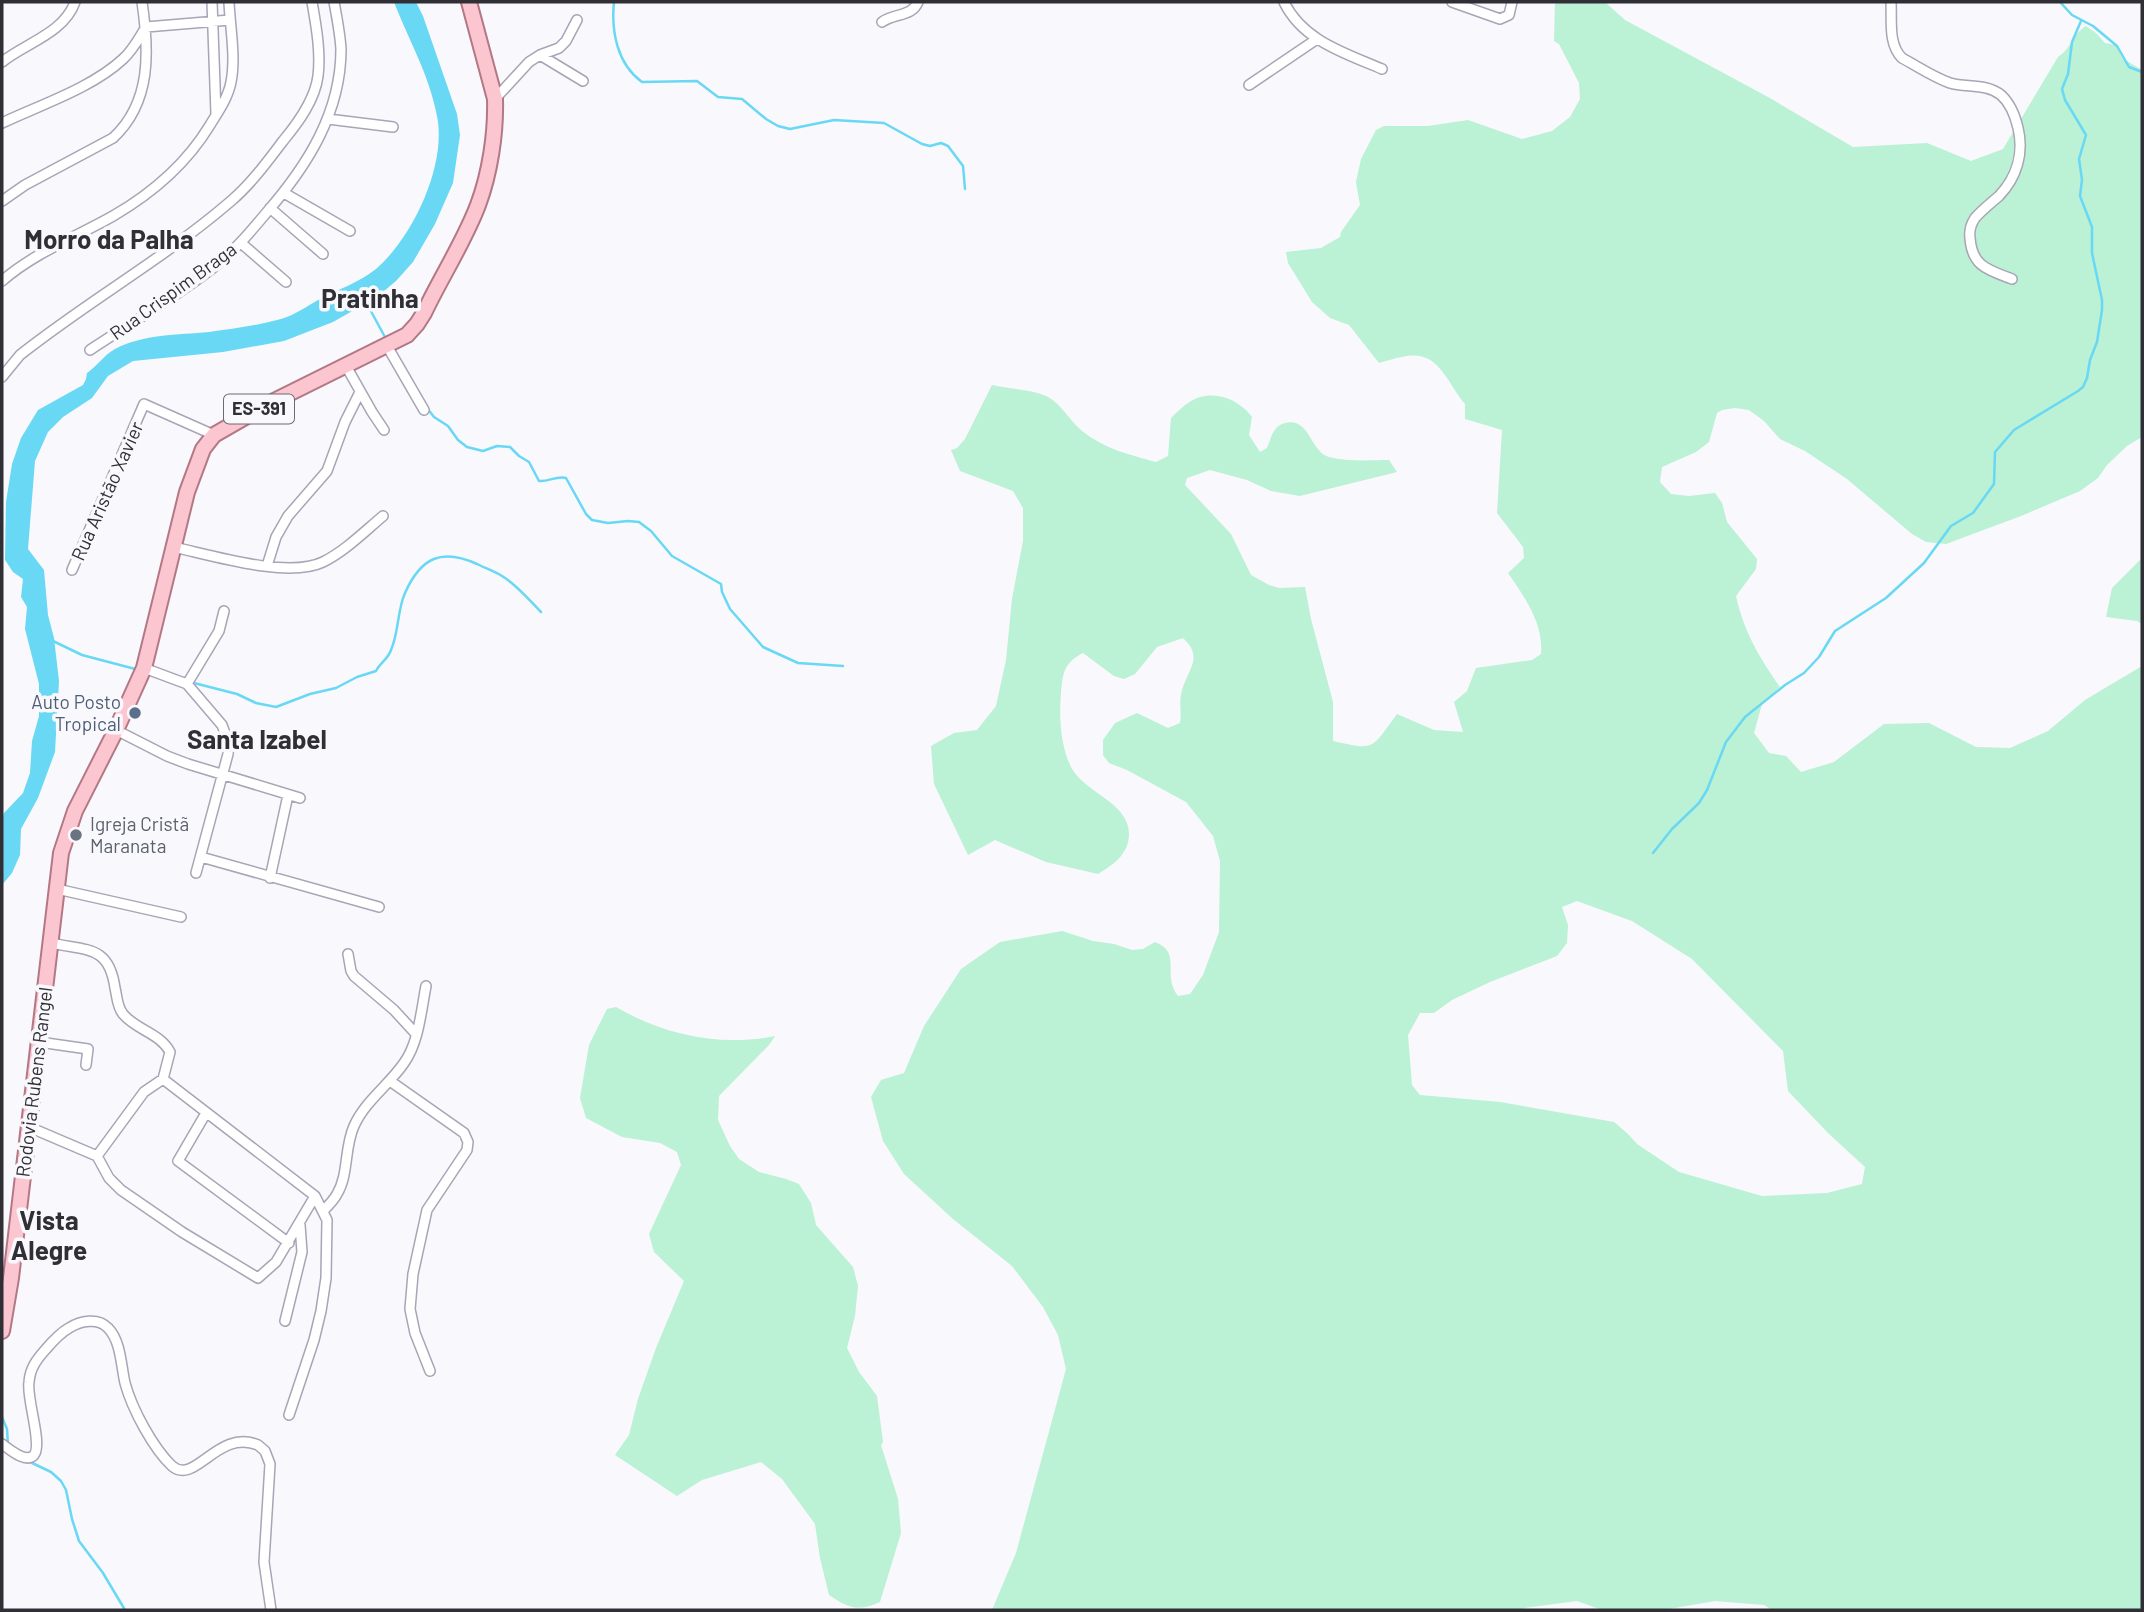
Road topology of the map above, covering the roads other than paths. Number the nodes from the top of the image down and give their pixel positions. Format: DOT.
graph roads {
  1 [pos="75,2"];
  2 [pos="142,2"];
  3 [pos="212,2"];
  4 [pos="229,2"];
  5 [pos="312,2"];
  6 [pos="334,2"];
  7 [pos="469,2"];
  8 [pos="918,2"];
  9 [pos="1284,2"];
  10 [pos="1452,2"];
  11 [pos="1512,2"];
  12 [pos="1891,2"];
  13 [pos="230,20"];
  14 [pos="577,20"];
  15 [pos="214,21"];
  16 [pos="882,22"];
  17 [pos="146,27"];
  18 [pos="1317,39"];
  19 [pos="540,55"];
  20 [pos="2,62"];
  21 [pos="1382,69"];
  22 [pos="318,77"];
  23 [pos="337,81"];
  24 [pos="583,81"];
  25 [pos="1249,85"];
  26 [pos="495,99"];
  27 [pos="216,116"];
  28 [pos="328,119"];
  29 [pos="2,123"];
  30 [pos="393,127"];
  31 [pos="284,193"];
  32 [pos="2,201"];
  33 [pos="271,208"];
  34 [pos="350,231"];
  35 [pos="241,243"];
  36 [pos="323,254"];
  37 [pos="2012,279"];
  38 [pos="2,281"];
  39 [pos="286,282"];
  40 [pos="387,346"];
  41 [pos="90,350"];
  42 [pos="346,366"];
  43 [pos="2,377"];
  44 [pos="360,392"];
  45 [pos="424,410"];
  46 [pos="384,430"];
  47 [pos="214,435"];
  48 [pos="383,516"];
  49 [pos="173,547"];
  50 [pos="267,566"];
  51 [pos="72,570"];
  52 [pos="223,611"];
  53 [pos="144,668"];
  54 [pos="187,684"];
  55 [pos="116,730"];
  56 [pos="222,776"];
  57 [pos="288,795"];
  58 [pos="299,798"];
  59 [pos="201,856"];
  60 [pos="196,873"];
  61 [pos="270,878"];
  62 [pos="58,882"];
  63 [pos="379,907"];
  64 [pos="181,916"];
  65 [pos="51,943"];
  66 [pos="348,954"];
  67 [pos="426,986"];
  68 [pos="416,1034"];
  69 [pos="39,1042"];
  70 [pos="86,1065"];
  71 [pos="163,1079"];
  72 [pos="390,1081"];
  73 [pos="206,1112"];
  74 [pos="29,1127"];
  75 [pos="97,1156"];
  76 [pos="315,1196"];
  77 [pos="323,1211"];
  78 [pos="300,1223"];
  79 [pos="289,1243"];
  80 [pos="285,1321"];
  81 [pos="2,1331"];
  82 [pos="430,1371"];
  83 [pos="289,1415"];
  84 [pos="2,1444"];
  85 [pos="271,1610"];
  1 -- 20 [label="street"];
  2 -- 17 [label="street"];
  3 -- 15 [label="street"];
  4 -- 13 [label="street"];
  5 -- 22 [label="street"];
  6 -- 23 [label="street, Rua Crispim Braga"];
  7 -- 26 [label="main road, ES-391"];
  8 -- 16 [label="street"];
  9 -- 18 [label="street"];
  10 -- 11 [label="street"];
  12 -- 37 [label="street"];
  13 -- 15 [label="street"];
  13 -- 27 [label="street"];
  14 -- 19 [label="street"];
  15 -- 17 [label="street"];
  15 -- 27 [label="street"];
  17 -- 29 [label="street"];
  17 -- 32 [label="street"];
  18 -- 21 [label="street"];
  18 -- 25 [label="street"];
  19 -- 24 [label="street"];
  19 -- 26 [label="street"];
  22 -- 23 [label="street"];
  22 -- 43 [label="street"];
  23 -- 28 [label="street, Rua Crispim Braga"];
  26 -- 40 [label="main road, ES-391"];
  27 -- 38 [label="street"];
  28 -- 30 [label="street"];
  28 -- 31 [label="street, Rua Crispim Braga"];
  31 -- 33 [label="street, Rua Crispim Braga"];
  31 -- 34 [label="street"];
  33 -- 35 [label="street, Rua Crispim Braga"];
  33 -- 36 [label="street"];
  35 -- 39 [label="street"];
  35 -- 41 [label="street, Rua Crispim Braga"];
  40 -- 42 [label="main road, ES-391"];
  40 -- 45 [label="street"];
  42 -- 44 [label="street"];
  42 -- 47 [label="main road, ES-391"];
  44 -- 46 [label="street"];
  44 -- 50 [label="street"];
  47 -- 49 [label="main road, ES-391"];
  47 -- 51 [label="street, Rua Aristão Xavier"];
  48 -- 50 [label="street"];
  49 -- 50 [label="street"];
  49 -- 53 [label="main road, ES-391"];
  52 -- 54 [label="street"];
  53 -- 54 [label="street"];
  53 -- 55 [label="main road, ES-391"];
  54 -- 56 [label="street"];
  55 -- 56 [label="street"];
  55 -- 62 [label="main road, ES-391"];
  56 -- 57 [label="street"];
  56 -- 59 [label="street"];
  57 -- 58 [label="street"];
  57 -- 61 [label="street"];
  59 -- 60 [label="street"];
  59 -- 61 [label="street"];
  61 -- 63 [label="street"];
  62 -- 64 [label="street"];
  62 -- 65 [label="main road, Rodovia Rubens Rangel / ES-391"];
  65 -- 69 [label="main road, Rodovia Rubens Rangel / ES-391"];
  65 -- 71 [label="street"];
  66 -- 68 [label="street"];
  67 -- 68 [label="street"];
  68 -- 72 [label="street"];
  69 -- 70 [label="street"];
  69 -- 74 [label="main road, Rodovia Rubens Rangel / ES-391"];
  71 -- 73 [label="street"];
  71 -- 75 [label="street"];
  72 -- 77 [label="street"];
  72 -- 82 [label="street"];
  73 -- 76 [label="street"];
  73 -- 79 [label="street"];
  74 -- 75 [label="street"];
  74 -- 81 [label="main road, Rodovia Rubens Rangel / ES-391"];
  75 -- 79 [label="street"];
  76 -- 77 [label="street"];
  76 -- 78 [label="street"];
  77 -- 83 [label="street"];
  78 -- 79 [label="street"];
  78 -- 80 [label="street"];
  84 -- 85 [label="street"];
}
